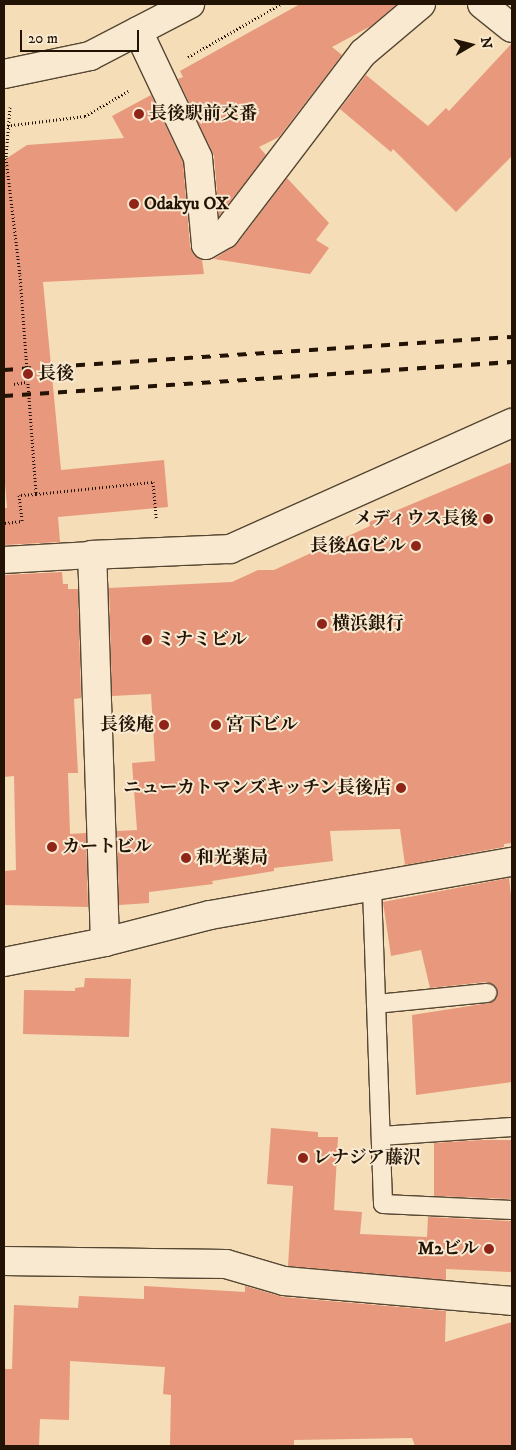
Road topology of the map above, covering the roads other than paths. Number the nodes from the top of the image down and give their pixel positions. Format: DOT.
graph roads {
  1 [pos="190,4"];
  2 [pos="420,4"];
  3 [pos="482,4"];
  4 [pos="512,28"];
  5 [pos="138,31"];
  6 [pos="4,74"];
  7 [pos="512,423"];
  8 [pos="92,554"];
  9 [pos="4,560"];
  10 [pos="512,862"];
  11 [pos="372,888"];
  12 [pos="105,942"];
  13 [pos="4,962"];
  14 [pos="487,993"];
  15 [pos="376,1004"];
  16 [pos="512,1127"];
  17 [pos="381,1136"];
  18 [pos="512,1210"];
  19 [pos="4,1260"];
  20 [pos="512,1301"];
  1 -- 5 [label="street"];
  2 -- 5 [label="street"];
  3 -- 4 [label="street"];
  5 -- 6 [label="street"];
  7 -- 8 [label="street"];
  8 -- 9 [label="street"];
  8 -- 12 [label="street"];
  10 -- 11 [label="street"];
  11 -- 12 [label="street"];
  11 -- 15 [label="lane"];
  12 -- 13 [label="street"];
  14 -- 15 [label="lane"];
  15 -- 17 [label="lane"];
  16 -- 17 [label="lane"];
  17 -- 18 [label="lane"];
  19 -- 20 [label="street"];
}
